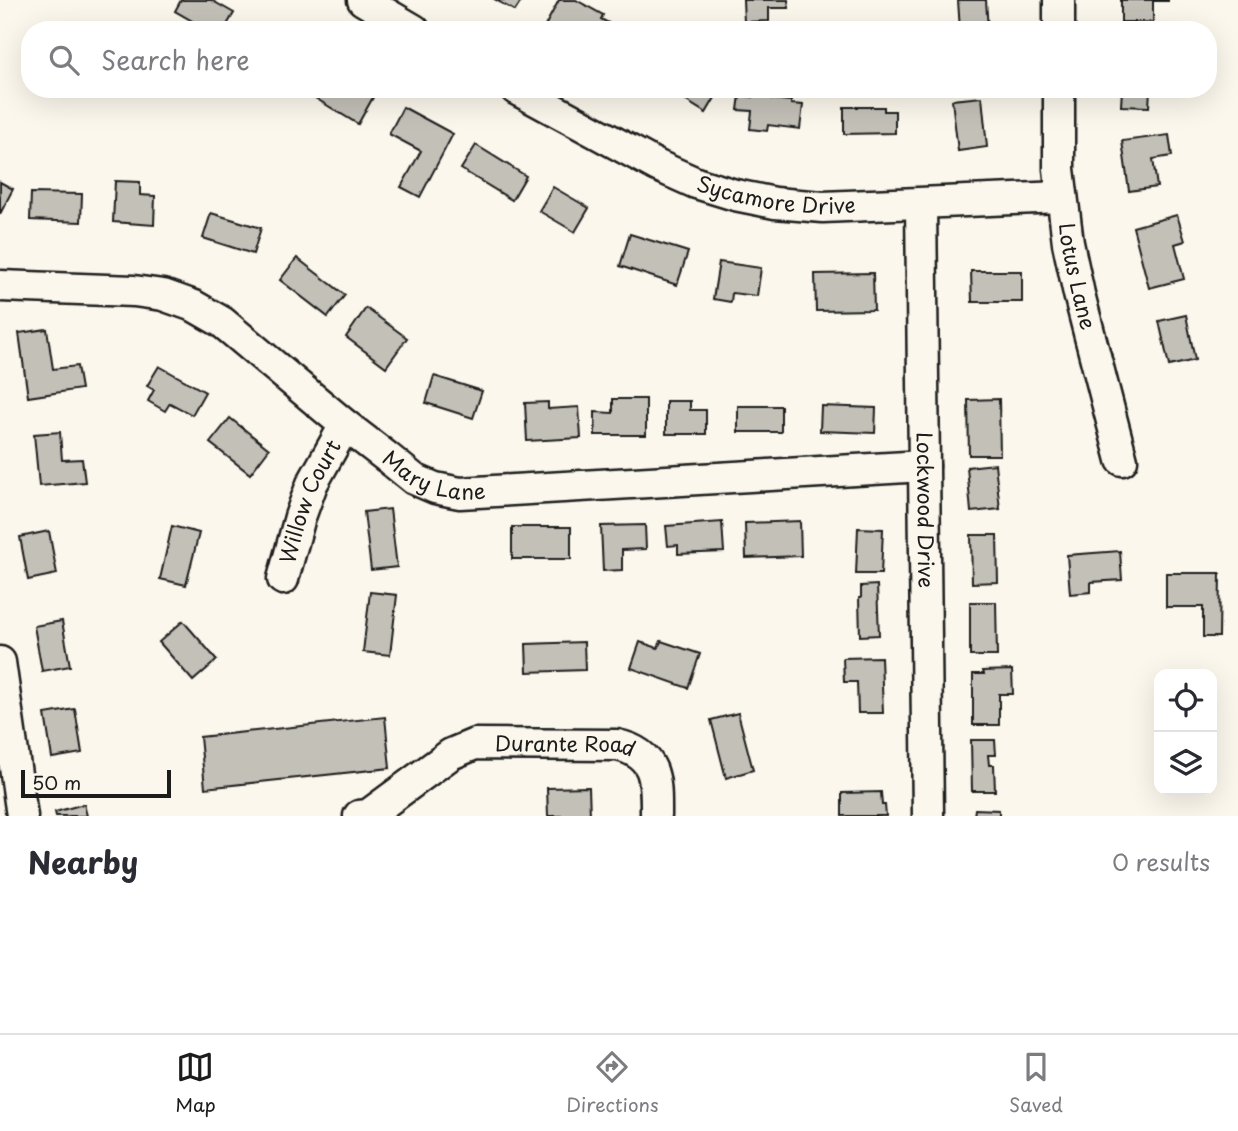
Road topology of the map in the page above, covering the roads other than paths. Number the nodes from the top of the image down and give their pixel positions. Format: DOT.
graph roads {
  1 [pos="363,0"];
  2 [pos="1059,0"];
  3 [pos="399,21"];
  4 [pos="1059,21"];
  5 [pos="533,98"];
  6 [pos="1059,98"];
  7 [pos="1061,197"];
  8 [pos="921,204"];
  9 [pos="0,286"];
  10 [pos="345,425"];
  11 [pos="1122,460"];
  12 [pos="924,466"];
  13 [pos="283,579"];
  14 [pos="0,662"];
  15 [pos="22,816"];
  16 [pos="365,816"];
  17 [pos="656,816"];
  18 [pos="928,816"];
  1 -- 3 [label="street"];
  2 -- 4 [label="street"];
  5 -- 8 [label="street, Sycamore Drive"];
  6 -- 7 [label="street, Lotus Lane"];
  7 -- 8 [label="street, Sycamore Drive"];
  7 -- 11 [label="street, Lotus Lane"];
  8 -- 12 [label="street, Lockwood Drive"];
  9 -- 10 [label="street, Mary Lane"];
  10 -- 12 [label="street, Mary Lane"];
  10 -- 13 [label="street, Willow Court"];
  12 -- 18 [label="street, Lockwood Drive"];
  14 -- 15 [label="street"];
  16 -- 17 [label="street, Durante Road"];
}
